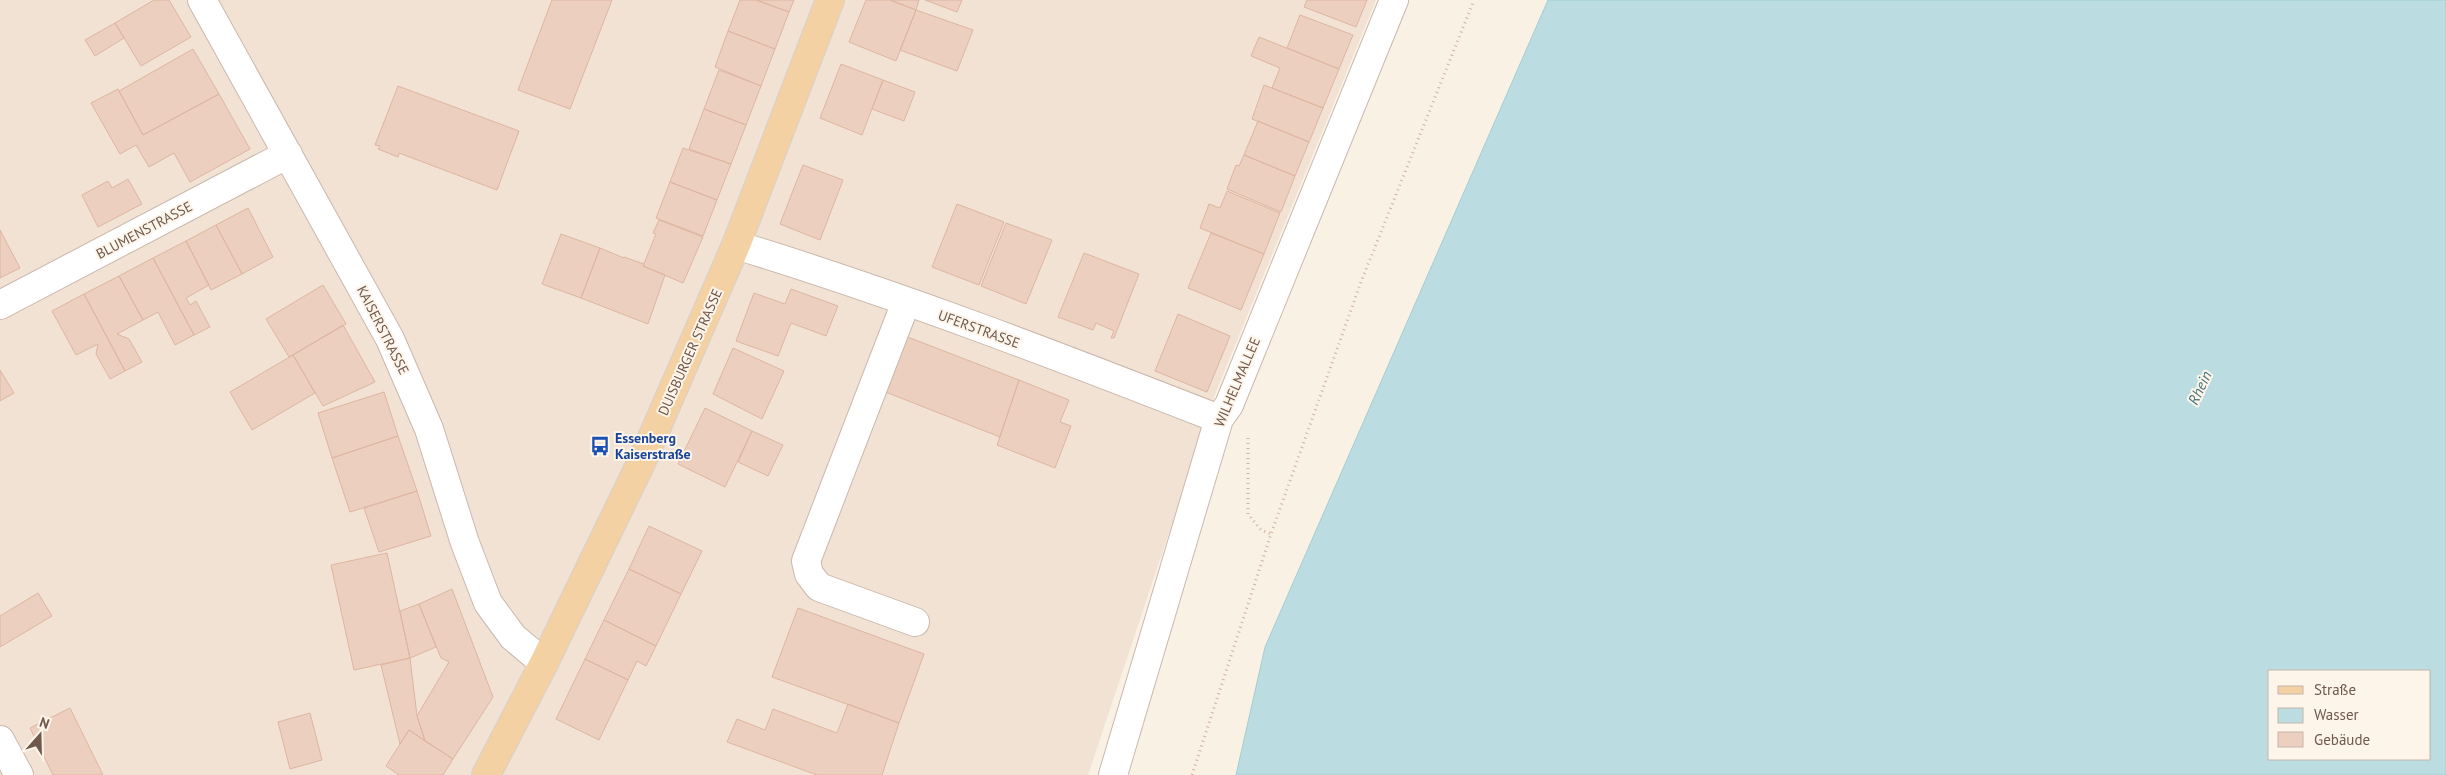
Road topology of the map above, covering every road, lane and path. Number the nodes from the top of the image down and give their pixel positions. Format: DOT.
graph roads {
  1 [pos="202,0"];
  2 [pos="830,0"];
  3 [pos="1394,0"];
  4 [pos="1474,0"];
  5 [pos="288,154"];
  6 [pos="736,245"];
  7 [pos="906,302"];
  8 [pos="0,305"];
  9 [pos="1219,419"];
  10 [pos="1248,431"];
  11 [pos="1271,534"];
  12 [pos="915,622"];
  13 [pos="544,663"];
  14 [pos="0,740"];
  15 [pos="19,775"];
  16 [pos="486,775"];
  17 [pos="1113,775"];
  18 [pos="1192,775"];
  1 -- 5 [label="street, KAISERSTRASSE"];
  2 -- 6 [label="main road, DUISBURGER STRASSE"];
  3 -- 9 [label="street, WILHELMALLEE"];
  4 -- 11 [label="path"];
  5 -- 8 [label="street, BLUMENSTRASSE"];
  5 -- 13 [label="street, KAISERSTRASSE"];
  6 -- 7 [label="street, UFERSTRASSE"];
  6 -- 13 [label="main road, DUISBURGER STRASSE"];
  7 -- 9 [label="street, UFERSTRASSE"];
  7 -- 12 [label="street"];
  9 -- 17 [label="street, WILHELMALLEE"];
  10 -- 11 [label="path"];
  11 -- 18 [label="path"];
  13 -- 16 [label="main road, DUISBURGER STRASSE"];
  14 -- 15 [label="street"];
}
